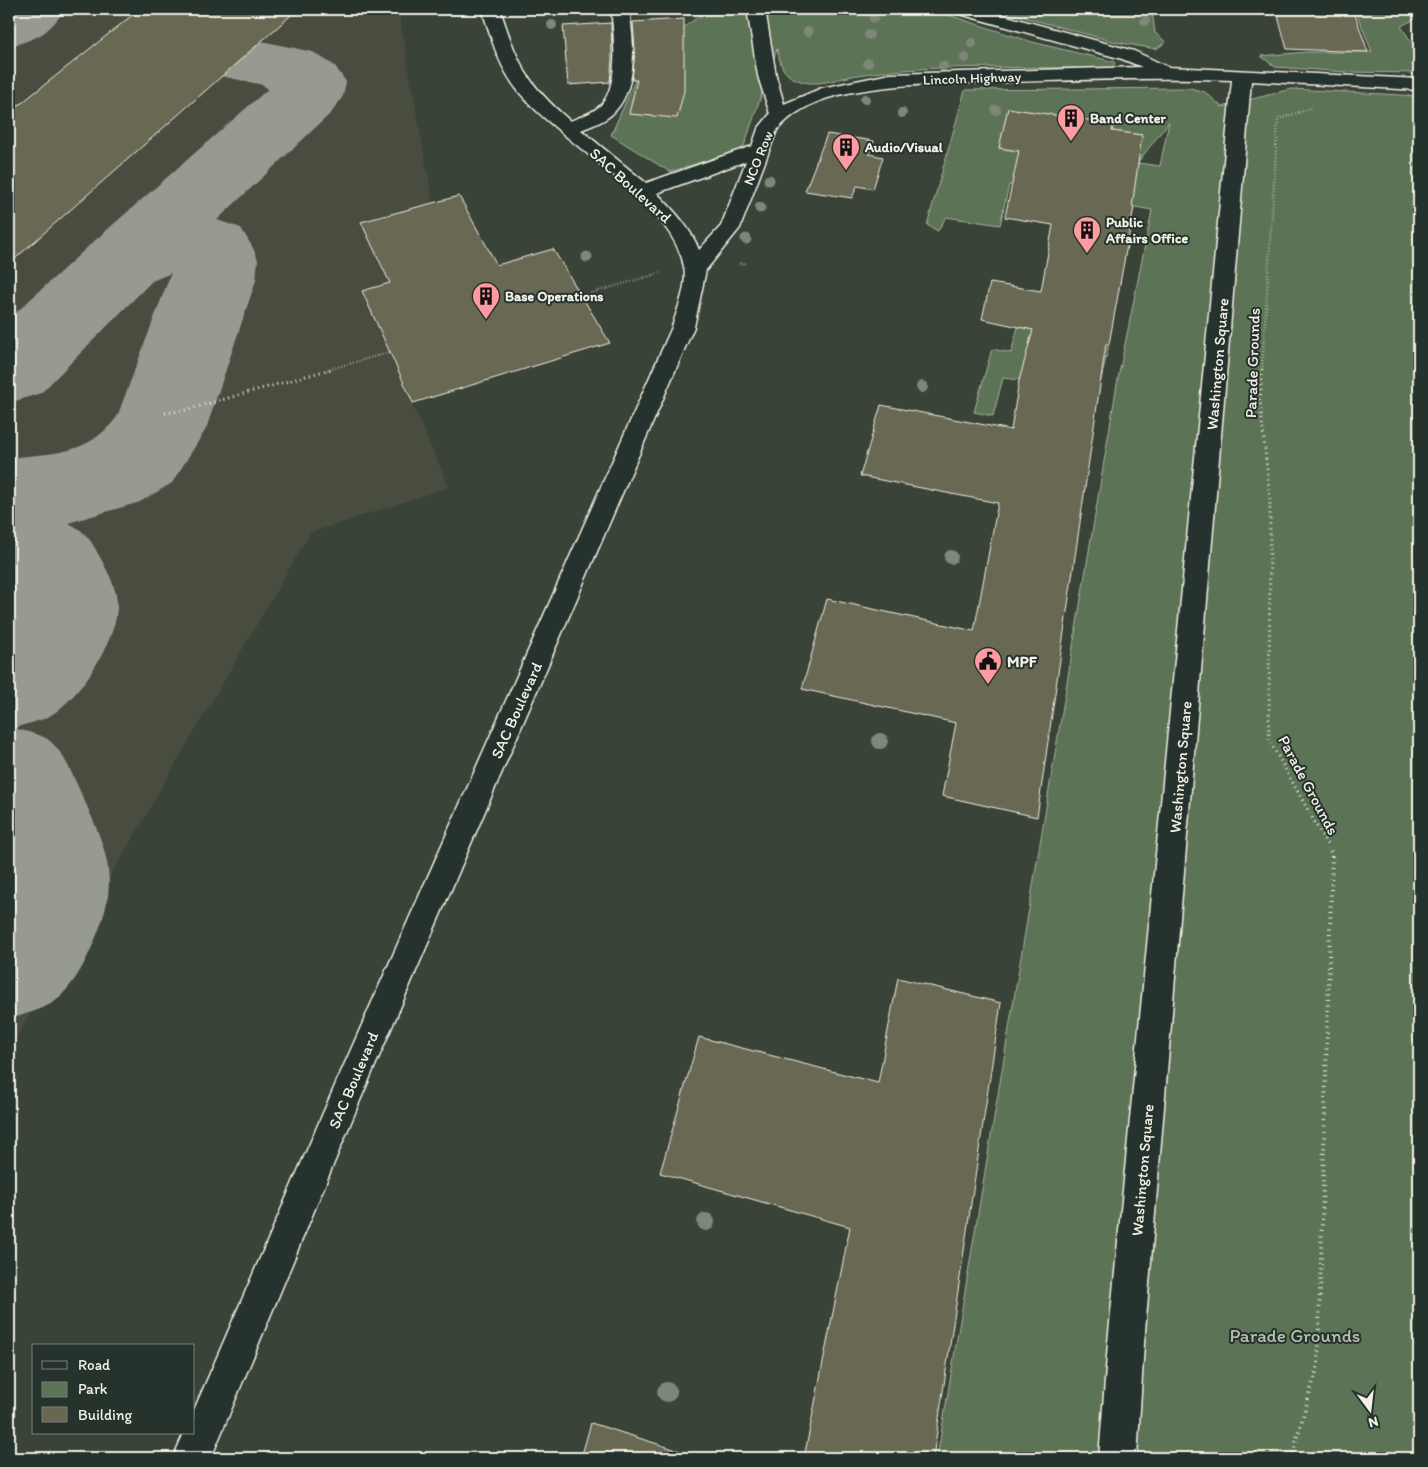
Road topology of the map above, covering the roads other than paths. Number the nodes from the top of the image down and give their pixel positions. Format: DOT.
graph roads {
  1 [pos="491,9"];
  2 [pos="620,9"];
  3 [pos="756,9"];
  4 [pos="962,9"];
  5 [pos="1171,72"];
  6 [pos="1242,76"];
  7 [pos="1419,84"];
  8 [pos="780,115"];
  9 [pos="568,129"];
  10 [pos="762,149"];
  11 [pos="642,191"];
  12 [pos="695,269"];
  13 [pos="192,1458"];
  14 [pos="1118,1458"];
  1 -- 9 [label="street, SAC Boulevard"];
  2 -- 9 [label="street"];
  3 -- 8 [label="street, NCO Row"];
  4 -- 5 [label="street, Lincoln Highway"];
  5 -- 6 [label="street, Lincoln Highway"];
  5 -- 8 [label="street, Lincoln Highway"];
  6 -- 7 [label="street, Lincoln Highway"];
  6 -- 14 [label="street, Washington Square"];
  8 -- 10 [label="street, NCO Row"];
  9 -- 11 [label="street, SAC Boulevard"];
  10 -- 11 [label="street"];
  10 -- 12 [label="street, NCO Row"];
  11 -- 12 [label="street, SAC Boulevard"];
  12 -- 13 [label="street, SAC Boulevard"];
}
